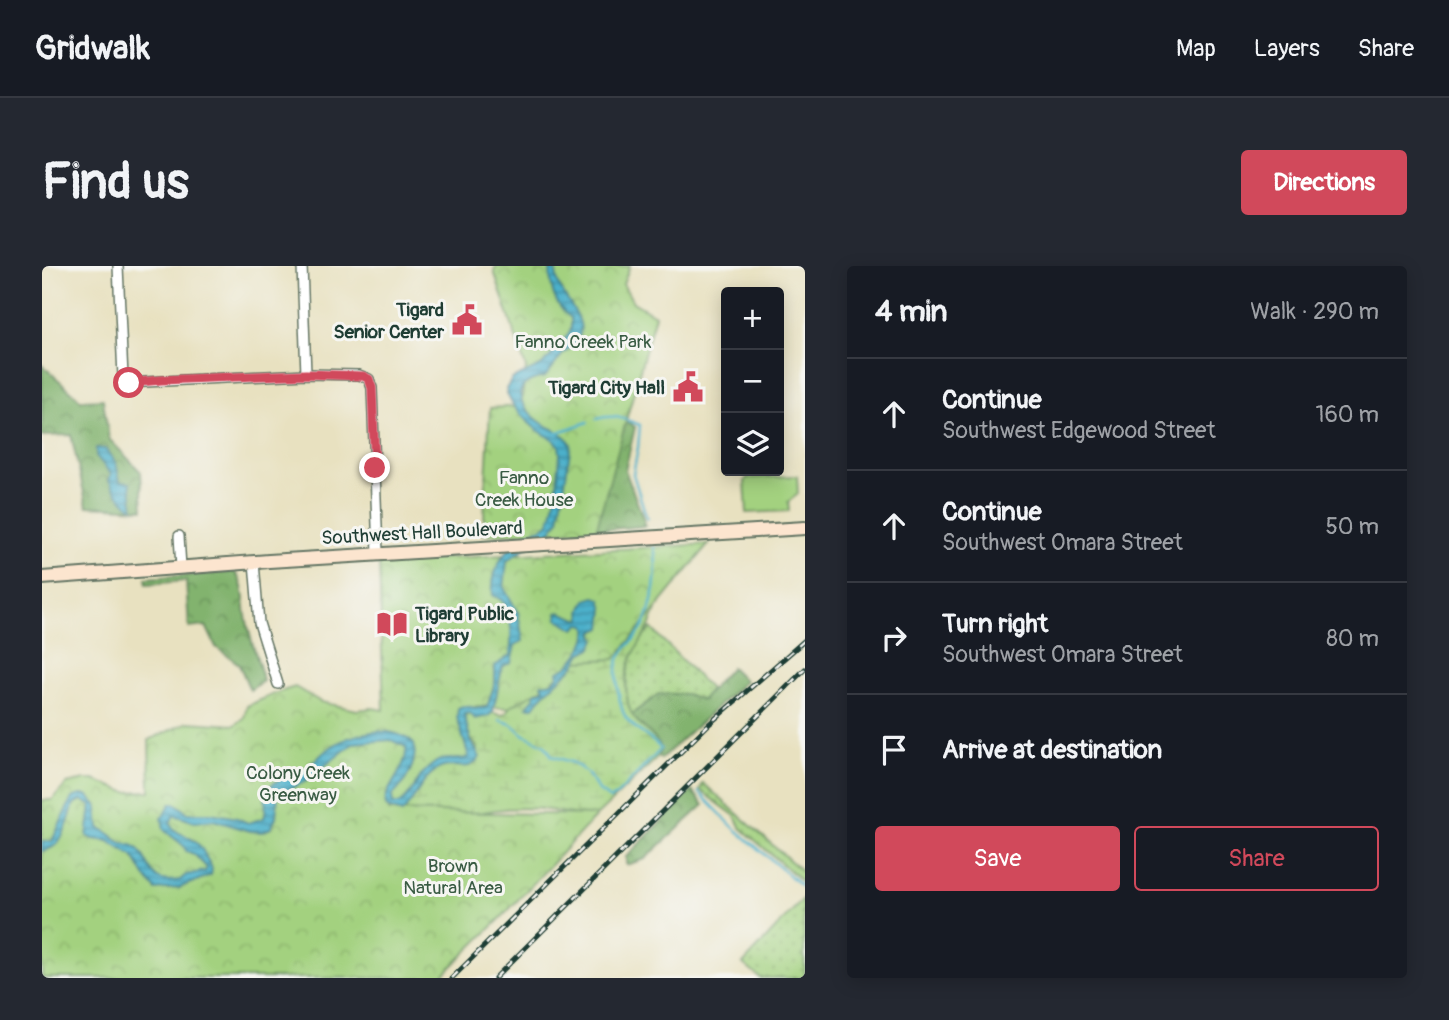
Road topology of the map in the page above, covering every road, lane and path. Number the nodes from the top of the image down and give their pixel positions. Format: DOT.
graph roads {
  1 [pos="118,266"];
  2 [pos="302,266"];
  3 [pos="306,374"];
  4 [pos="805,528"];
  5 [pos="179,536"];
  6 [pos="378,554"];
  7 [pos="254,562"];
  8 [pos="181,567"];
  9 [pos="42,578"];
  10 [pos="278,684"];
  1 -- 3 [label="street"];
  2 -- 3 [label="street"];
  3 -- 6 [label="street"];
  4 -- 6 [label="main road, Southwest Hall Boulevard"];
  5 -- 8 [label="street"];
  6 -- 7 [label="main road, Southwest Hall Boulevard"];
  7 -- 8 [label="main road, Southwest Hall Boulevard"];
  7 -- 10 [label="street"];
  8 -- 9 [label="main road, Southwest Hall Boulevard"];
}
